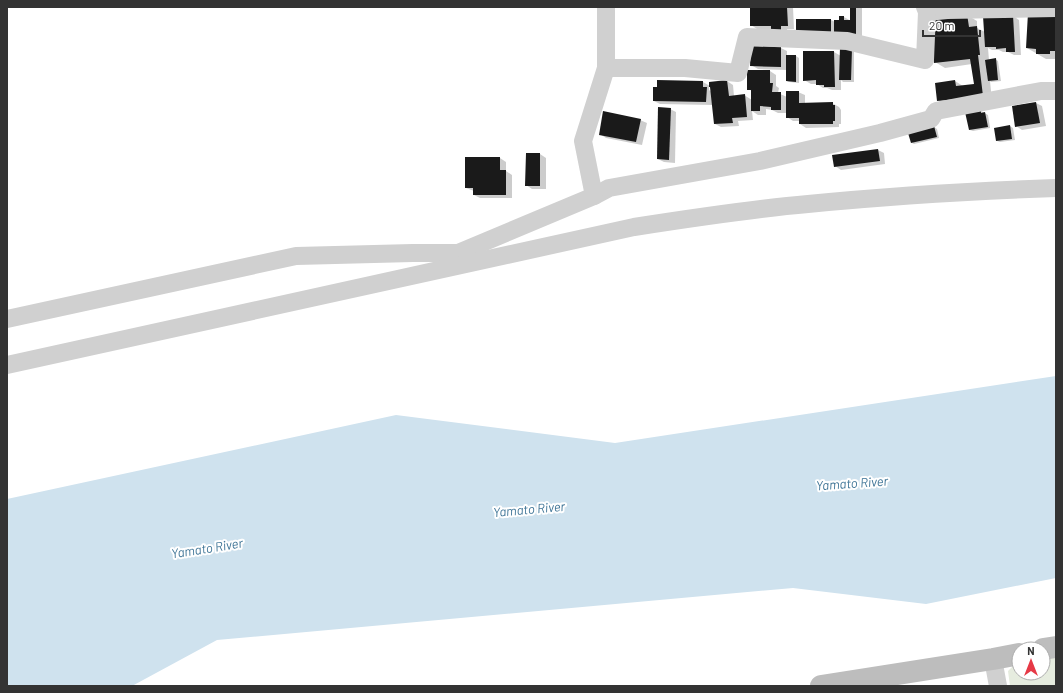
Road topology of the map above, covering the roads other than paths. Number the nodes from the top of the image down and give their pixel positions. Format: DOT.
graph roads {
  1 [pos="606,7"];
  2 [pos="1056,8"];
  3 [pos="926,10"];
  4 [pos="606,68"];
  5 [pos="1056,91"];
  6 [pos="1056,188"];
  7 [pos="594,196"];
  8 [pos="460,259"];
  9 [pos="7,319"];
  10 [pos="7,365"];
  11 [pos="1011,656"];
  12 [pos="993,659"];
  13 [pos="821,686"];
  14 [pos="998,686"];
  1 -- 4 [label="street"];
  2 -- 3 [label="street"];
  3 -- 4 [label="street"];
  4 -- 7 [label="street"];
  5 -- 7 [label="street"];
  6 -- 8 [label="street"];
  7 -- 8 [label="street"];
  8 -- 9 [label="street"];
  8 -- 10 [label="street"];
  11 -- 12 [label="street"];
  12 -- 13 [label="street"];
  12 -- 14 [label="street"];
}
